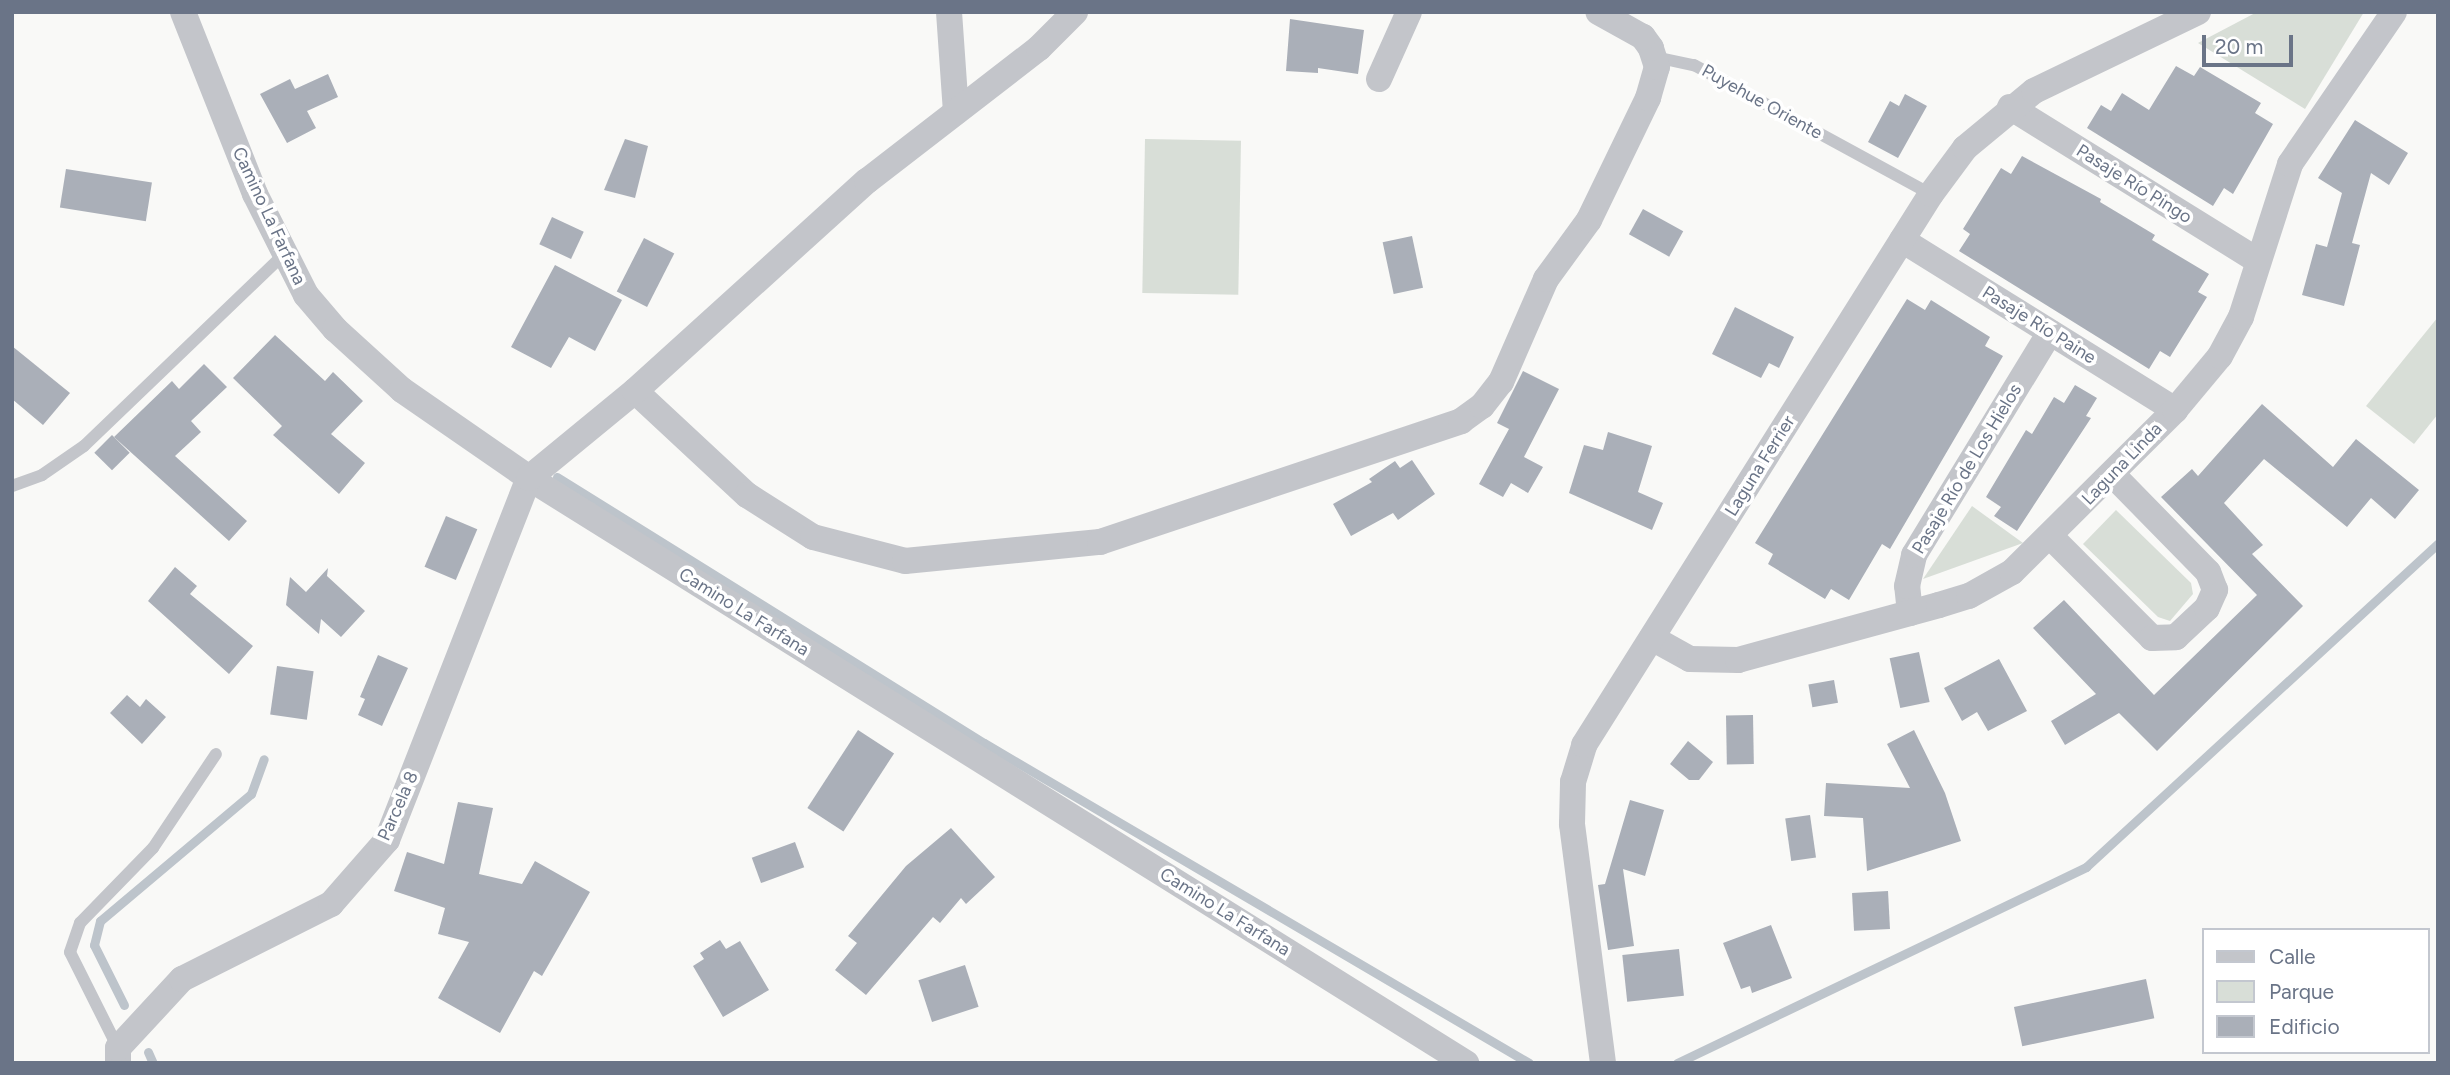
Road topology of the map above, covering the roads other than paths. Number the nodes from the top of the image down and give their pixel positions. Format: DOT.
graph roads {
  1 [pos="183,12"];
  2 [pos="949,12"];
  3 [pos="1074,12"];
  4 [pos="1409,12"];
  5 [pos="1598,12"];
  6 [pos="2199,12"];
  7 [pos="2394,12"];
  8 [pos="1655,57"];
  9 [pos="1379,79"];
  10 [pos="2010,107"];
  11 [pos="957,112"];
  12 [pos="1931,194"];
  13 [pos="1902,240"];
  14 [pos="284,254"];
  15 [pos="2258,261"];
  16 [pos="2050,332"];
  17 [pos="635,391"];
  18 [pos="2175,410"];
  19 [pos="2112,474"];
  20 [pos="528,478"];
  21 [pos="12,486"];
  22 [pos="2051,537"];
  23 [pos="1910,613"];
  24 [pos="1652,638"];
  25 [pos="216,754"];
  26 [pos="118,1056"];
  27 [pos="1466,1063"];
  28 [pos="1603,1063"];
  1 -- 14 [label="street, Camino La Farfana"];
  2 -- 11 [label="street"];
  3 -- 11 [label="street"];
  4 -- 9 [label="street"];
  5 -- 8 [label="street"];
  6 -- 10 [label="street, Laguna Ferrier"];
  7 -- 15 [label="street, Laguna Linda"];
  8 -- 12 [label="lane, Puyehue Oriente"];
  8 -- 17 [label="street"];
  10 -- 12 [label="street, Laguna Ferrier"];
  10 -- 15 [label="street, Pasaje Río Pingo"];
  11 -- 17 [label="street"];
  12 -- 13 [label="street, Laguna Ferrier"];
  13 -- 16 [label="street, Pasaje Río Paine"];
  13 -- 24 [label="street, Laguna Ferrier"];
  14 -- 20 [label="street, Camino La Farfana"];
  14 -- 21 [label="lane"];
  15 -- 18 [label="street, Laguna Linda"];
  16 -- 18 [label="street, Pasaje Río Paine"];
  16 -- 23 [label="street, Pasaje Río de Los Hielos"];
  17 -- 20 [label="street"];
  18 -- 19 [label="street, Laguna Linda"];
  19 -- 22 [label="street, Laguna Linda"];
  19 -- 22 [label="street"];
  20 -- 26 [label="street, Parcela 8"];
  20 -- 27 [label="street, Camino La Farfana"];
  22 -- 23 [label="street, Laguna Linda"];
  23 -- 24 [label="street, Laguna Linda"];
  24 -- 28 [label="street, Laguna Ferrier"];
  25 -- 26 [label="lane"];
}
